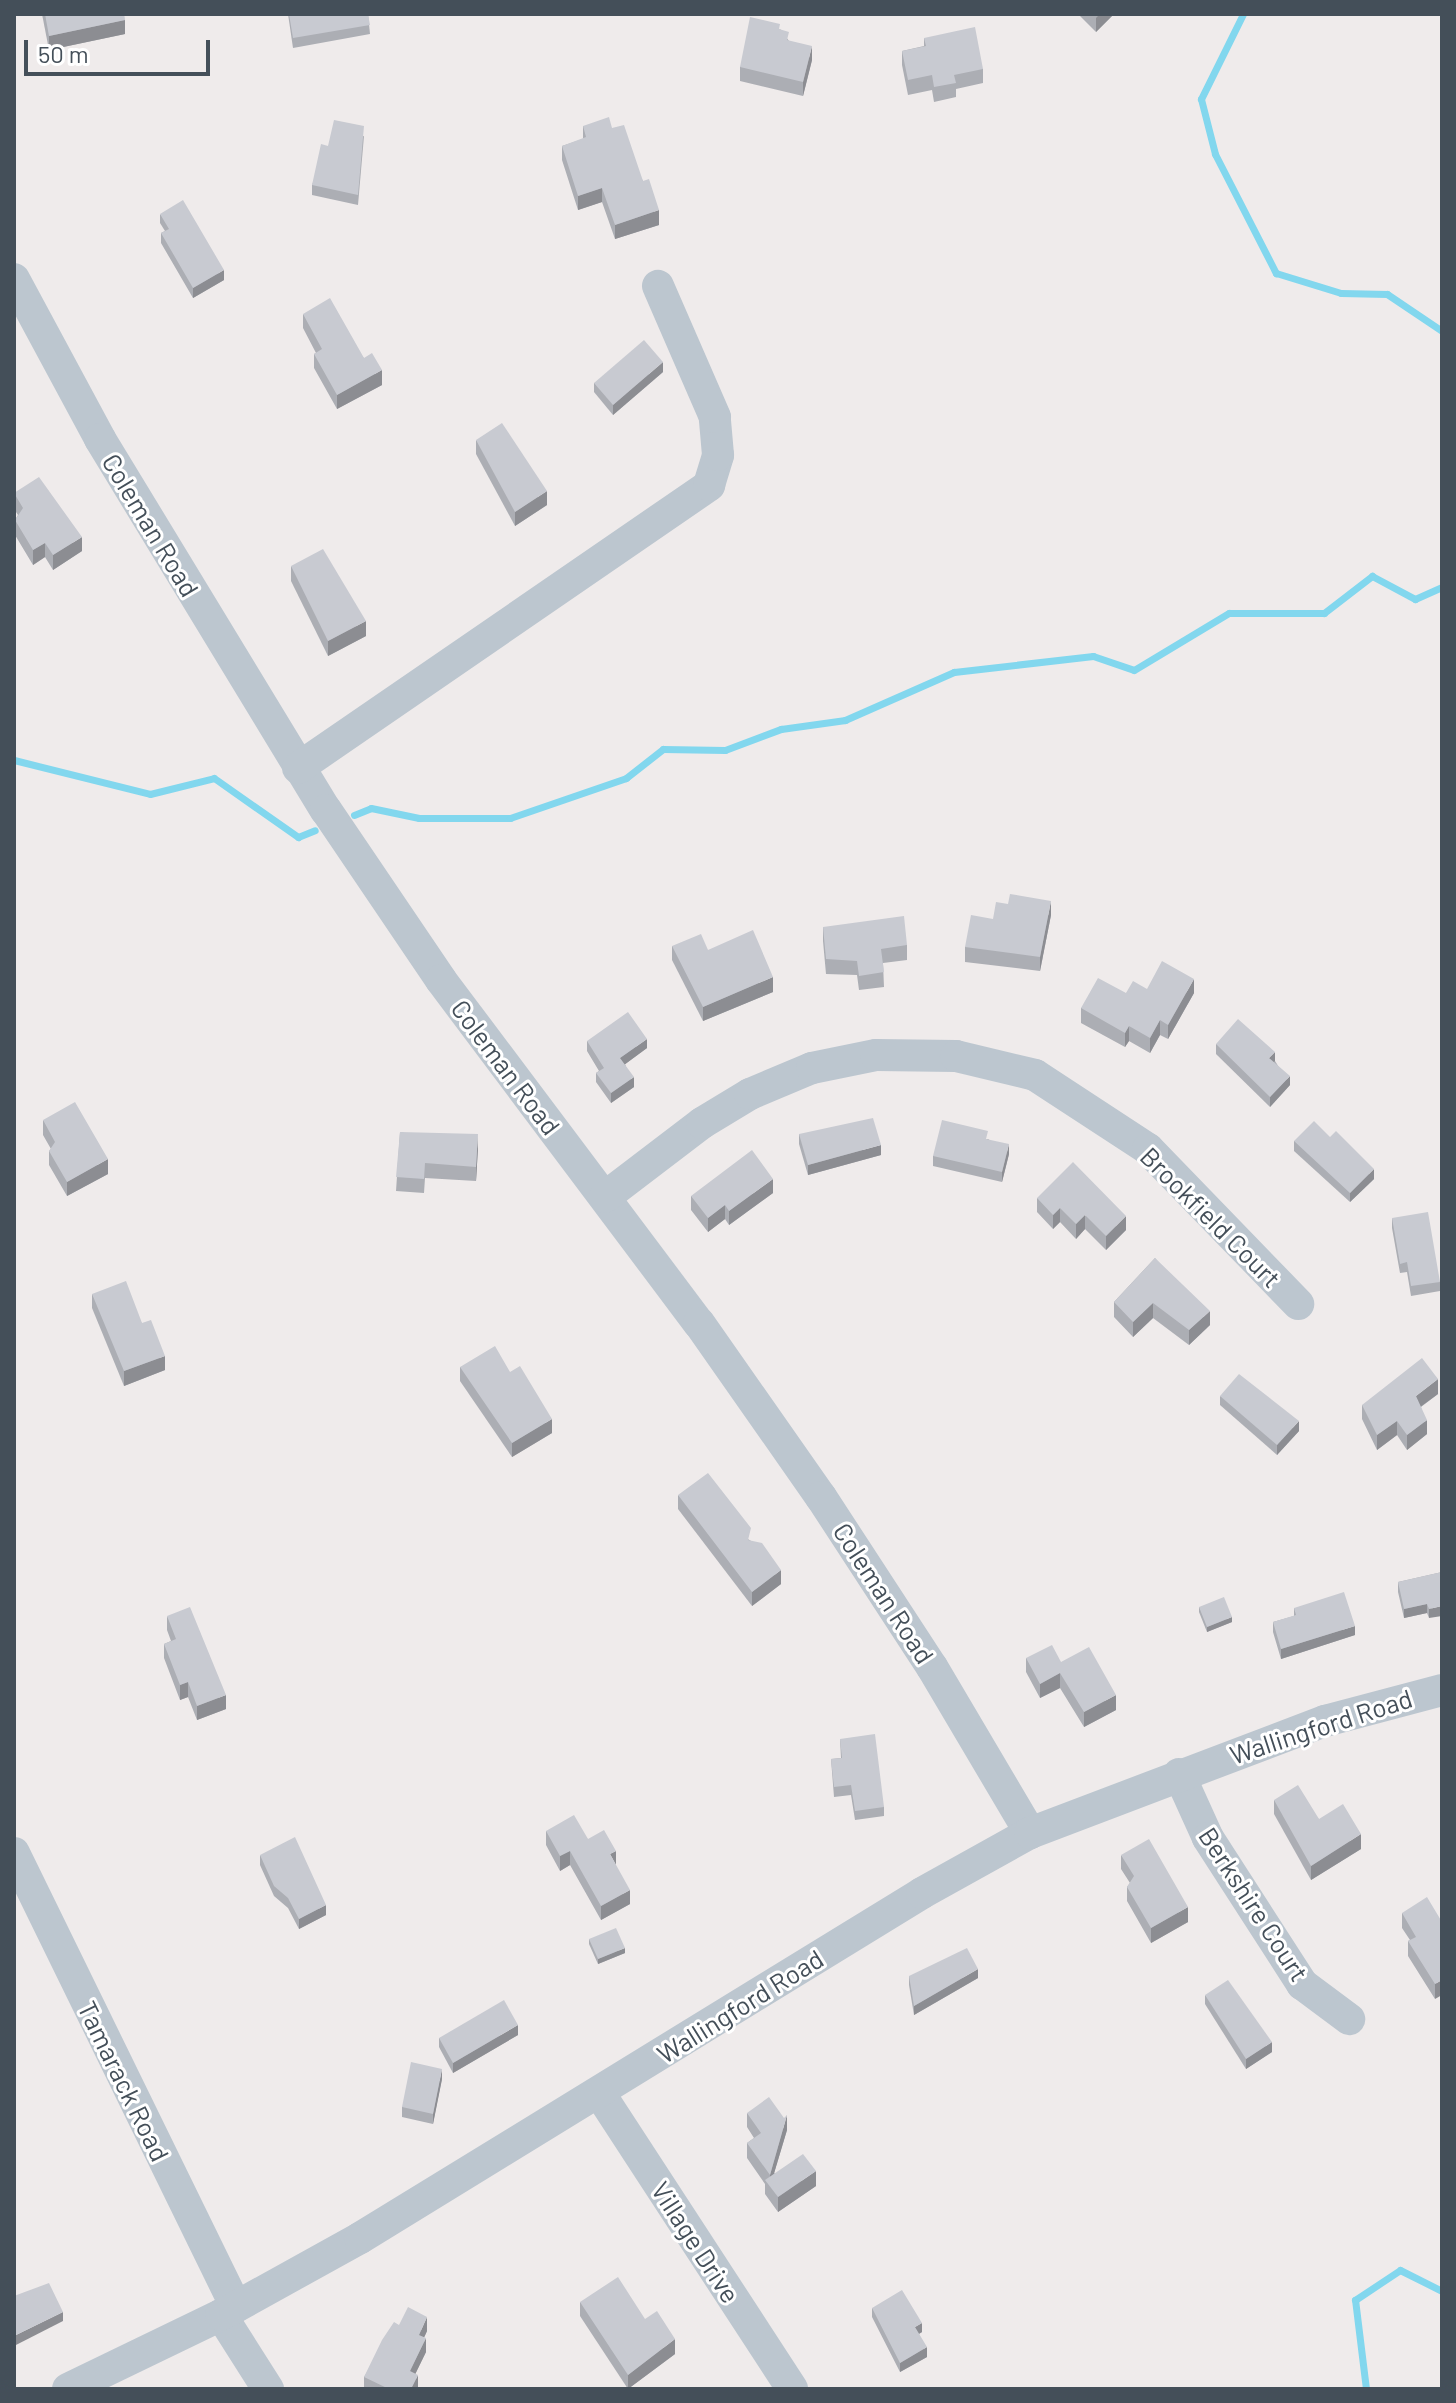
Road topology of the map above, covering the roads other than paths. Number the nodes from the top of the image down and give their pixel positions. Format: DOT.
graph roads {
  1 [pos="14,280"];
  2 [pos="658,286"];
  3 [pos="298,768"];
  4 [pos="605,1197"];
  5 [pos="1298,1304"];
  6 [pos="1442,1690"];
  7 [pos="1179,1774"];
  8 [pos="1030,1833"];
  9 [pos="14,1853"];
  10 [pos="1349,2019"];
  11 [pos="600,2094"];
  12 [pos="228,2311"];
  13 [pos="68,2389"];
  14 [pos="268,2389"];
  15 [pos="792,2389"];
  1 -- 3 [label="street, Coleman Road"];
  2 -- 3 [label="street"];
  3 -- 4 [label="street, Coleman Road"];
  4 -- 5 [label="street, Brookfield Court"];
  4 -- 8 [label="street, Coleman Road"];
  6 -- 7 [label="street, Wallingford Road"];
  7 -- 8 [label="street, Wallingford Road"];
  7 -- 10 [label="street, Berkshire Court"];
  8 -- 11 [label="street, Wallingford Road"];
  9 -- 12 [label="street, Tamarack Road"];
  11 -- 12 [label="street, Wallingford Road"];
  11 -- 15 [label="street, Village Drive"];
  12 -- 13 [label="street, Wallingford Road"];
  12 -- 14 [label="street, Tamarack Road"];
}
